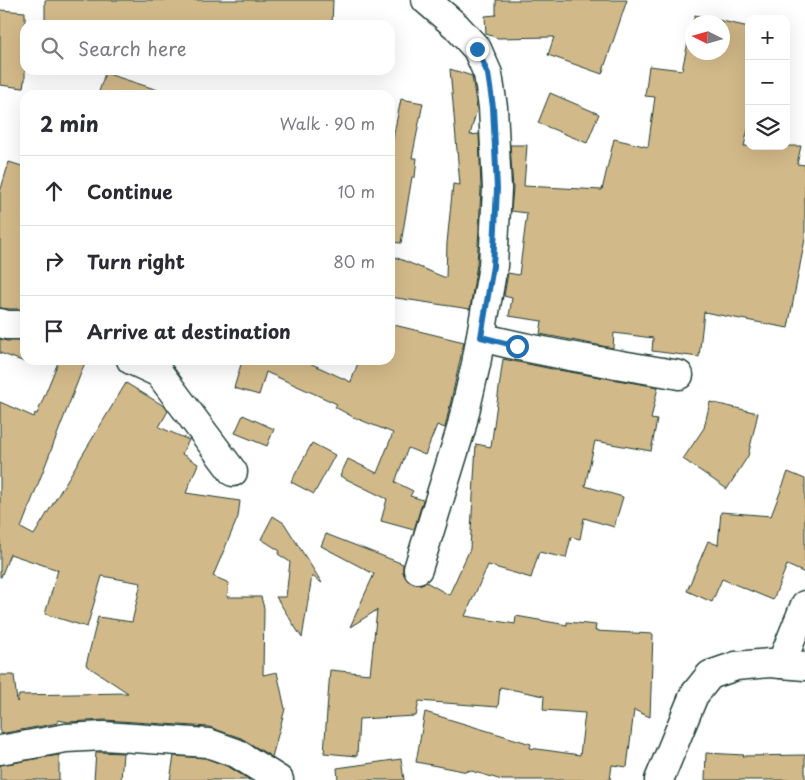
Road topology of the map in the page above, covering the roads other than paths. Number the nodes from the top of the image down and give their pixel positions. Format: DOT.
graph roads {
  1 [pos="426,0"];
  2 [pos="0,323"];
  3 [pos="20,325"];
  4 [pos="481,337"];
  5 [pos="142,365"];
  6 [pos="679,375"];
  7 [pos="233,472"];
  8 [pos="418,569"];
  9 [pos="805,605"];
  10 [pos="793,665"];
  11 [pos="0,750"];
  12 [pos="279,780"];
  13 [pos="659,780"];
  1 -- 4 [label="street"];
  2 -- 3 [label="street"];
  4 -- 6 [label="street"];
  4 -- 8 [label="street"];
  5 -- 7 [label="street"];
  9 -- 10 [label="street"];
  10 -- 13 [label="street"];
  11 -- 12 [label="street"];
}
